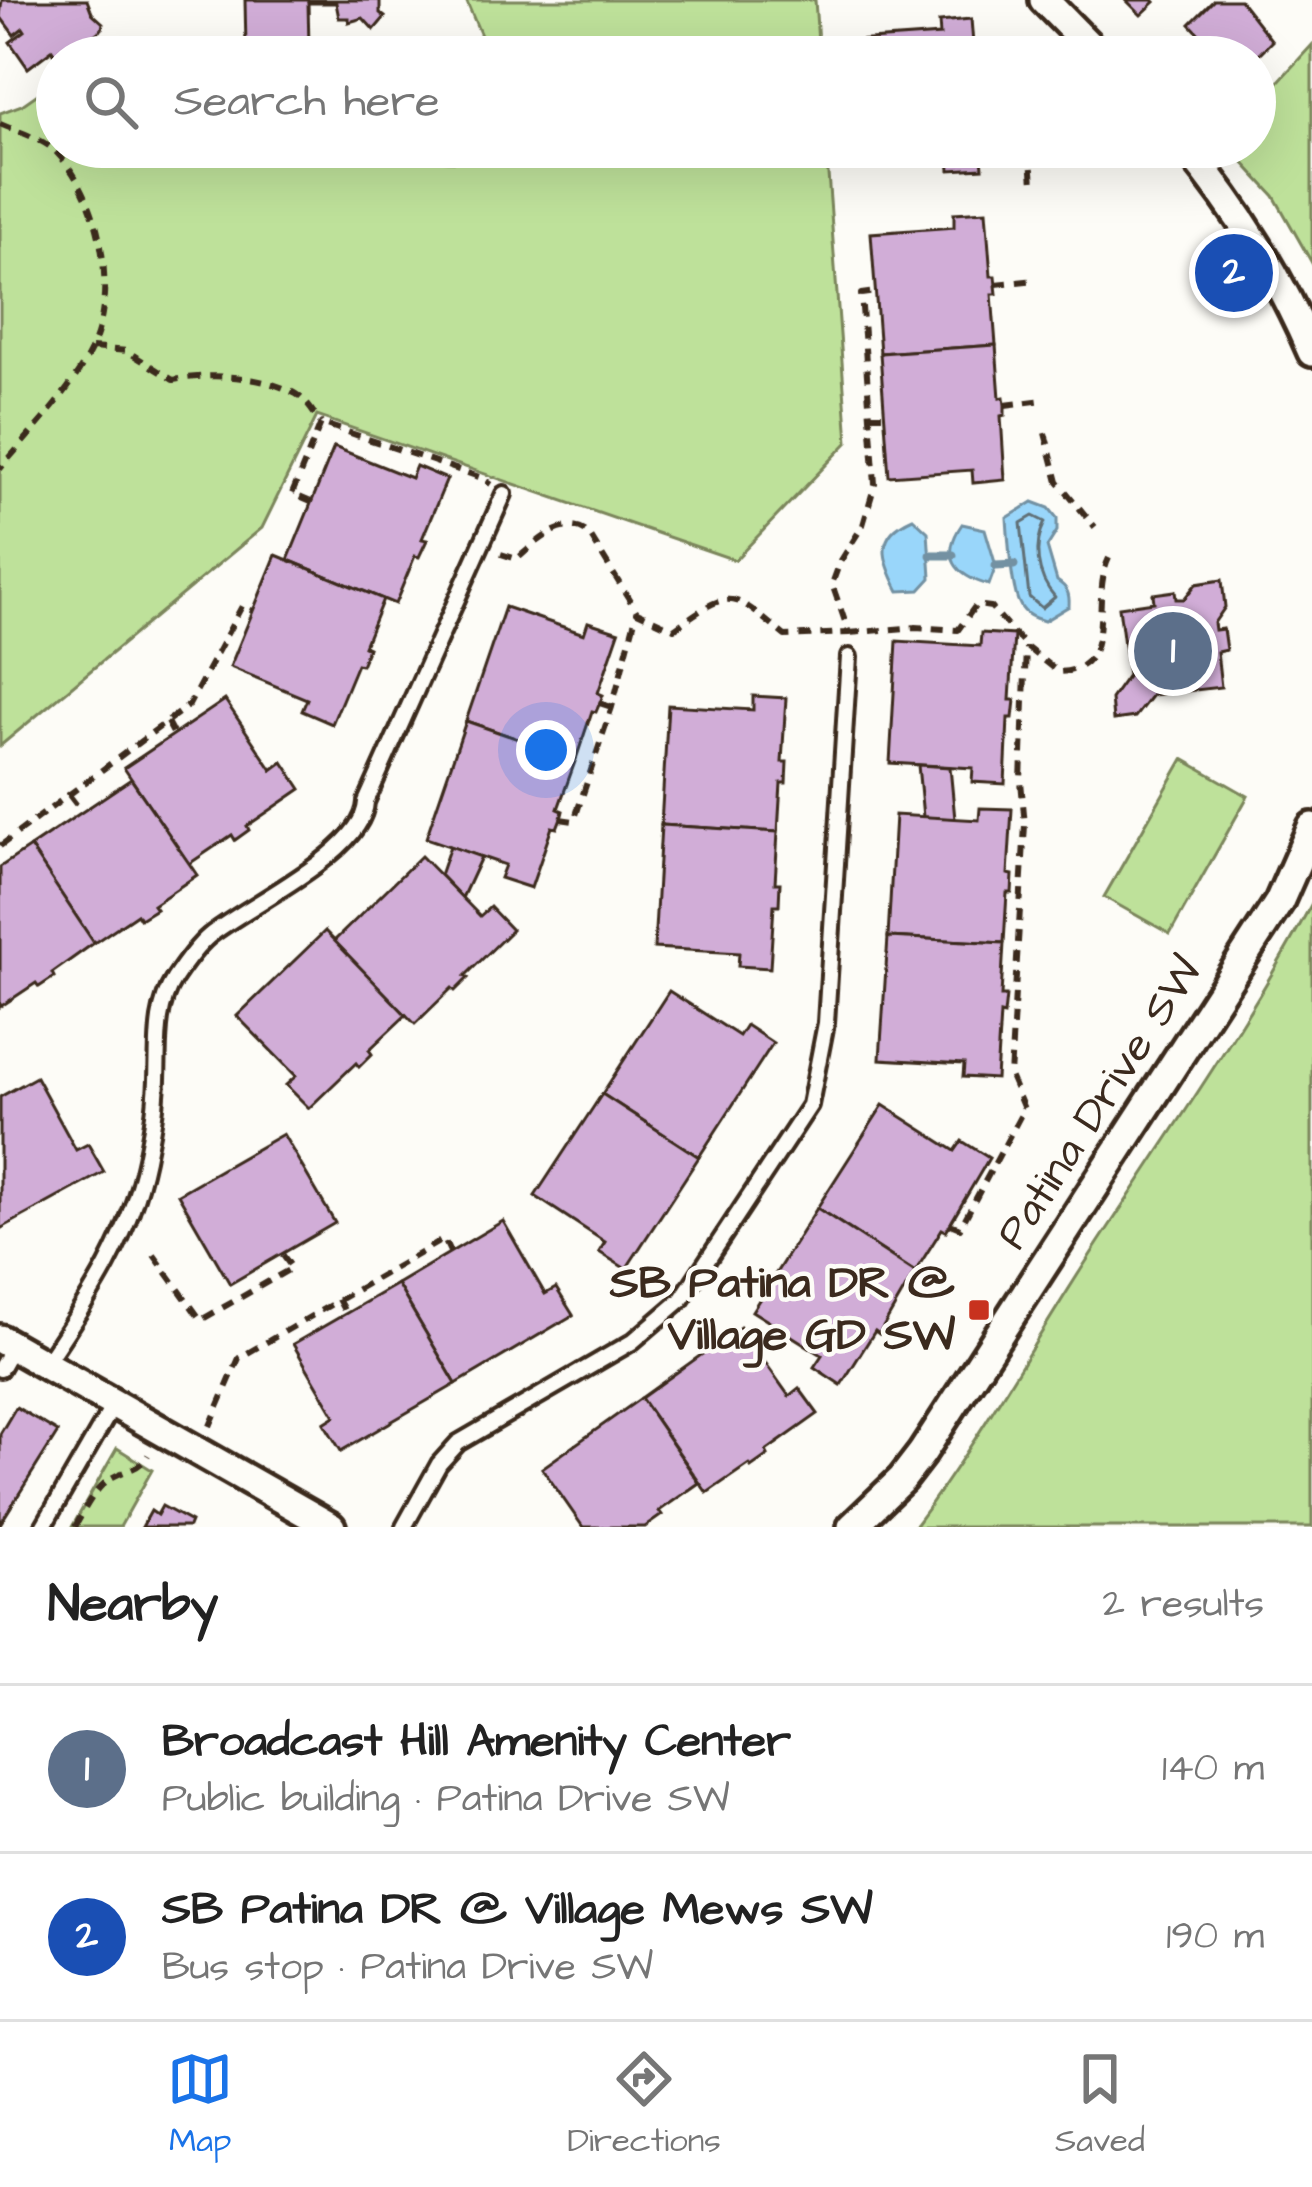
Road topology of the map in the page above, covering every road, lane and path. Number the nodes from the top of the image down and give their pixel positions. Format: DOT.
graph roads {
  1 [pos="1044,0"];
  2 [pos="1079,36"];
  3 [pos="0,124"];
  4 [pos="36,140"];
  5 [pos="67,168"];
  6 [pos="1032,168"];
  7 [pos="1201,168"];
  8 [pos="1033,184"];
  9 [pos="1036,280"];
  10 [pos="996,284"];
  11 [pos="875,292"];
  12 [pos="92,348"];
  13 [pos="1312,352"];
  14 [pos="1044,400"];
  15 [pos="1005,405"];
  16 [pos="870,415"];
  17 [pos="884,415"];
  18 [pos="321,423"];
  19 [pos="1045,433"];
  20 [pos="0,469"];
  21 [pos="504,494"];
  22 [pos="311,502"];
  23 [pos="1095,527"];
  24 [pos="480,547"];
  25 [pos="1109,558"];
  26 [pos="253,610"];
  27 [pos="638,612"];
  28 [pos="849,633"];
  29 [pos="1026,647"];
  30 [pos="849,657"];
  31 [pos="599,703"];
  32 [pos="612,706"];
  33 [pos="1014,707"];
  34 [pos="1024,707"];
  35 [pos="167,722"];
  36 [pos="174,734"];
  37 [pos="69,795"];
  38 [pos="82,812"];
  39 [pos="560,819"];
  40 [pos="1312,827"];
  41 [pos="0,846"];
  42 [pos="950,1224"];
  43 [pos="450,1252"];
  44 [pos="282,1254"];
  45 [pos="154,1255"];
  46 [pos="338,1299"];
  47 [pos="346,1313"];
  48 [pos="4,1351"];
  49 [pos="45,1364"];
  50 [pos="114,1404"];
  51 [pos="161,1432"];
  52 [pos="199,1452"];
  53 [pos="43,1527"];
  54 [pos="75,1527"];
  55 [pos="331,1527"];
  56 [pos="404,1527"];
  57 [pos="852,1527"];
  1 -- 2 [label="street"];
  3 -- 4 [label="path"];
  5 -- 12 [label="path"];
  6 -- 8 [label="path"];
  7 -- 13 [label="street"];
  9 -- 10 [label="path"];
  11 -- 16 [label="path"];
  12 -- 18 [label="path"];
  12 -- 20 [label="path"];
  14 -- 15 [label="path"];
  16 -- 17 [label="path"];
  16 -- 28 [label="path"];
  18 -- 21 [label="path"];
  18 -- 22 [label="path"];
  19 -- 23 [label="path"];
  21 -- 24 [label="lane"];
  24 -- 27 [label="path"];
  24 -- 49 [label="lane"];
  25 -- 29 [label="path"];
  26 -- 35 [label="path"];
  27 -- 28 [label="path"];
  27 -- 32 [label="path"];
  28 -- 29 [label="path"];
  28 -- 30 [label="path"];
  29 -- 34 [label="path"];
  30 -- 56 [label="lane"];
  31 -- 32 [label="path"];
  32 -- 39 [label="path"];
  33 -- 34 [label="path"];
  34 -- 42 [label="path"];
  35 -- 36 [label="path"];
  35 -- 37 [label="path"];
  37 -- 38 [label="path"];
  37 -- 41 [label="path"];
  40 -- 57 [label="street, Patina Drive SW"];
  43 -- 46 [label="path"];
  44 -- 45 [label="path"];
  46 -- 47 [label="path"];
  46 -- 52 [label="path"];
  48 -- 49 [label="street"];
  49 -- 50 [label="street"];
  50 -- 51 [label="street"];
  50 -- 53 [label="lane"];
  51 -- 52 [label="street"];
  51 -- 54 [label="path"];
  52 -- 55 [label="street"];
}
